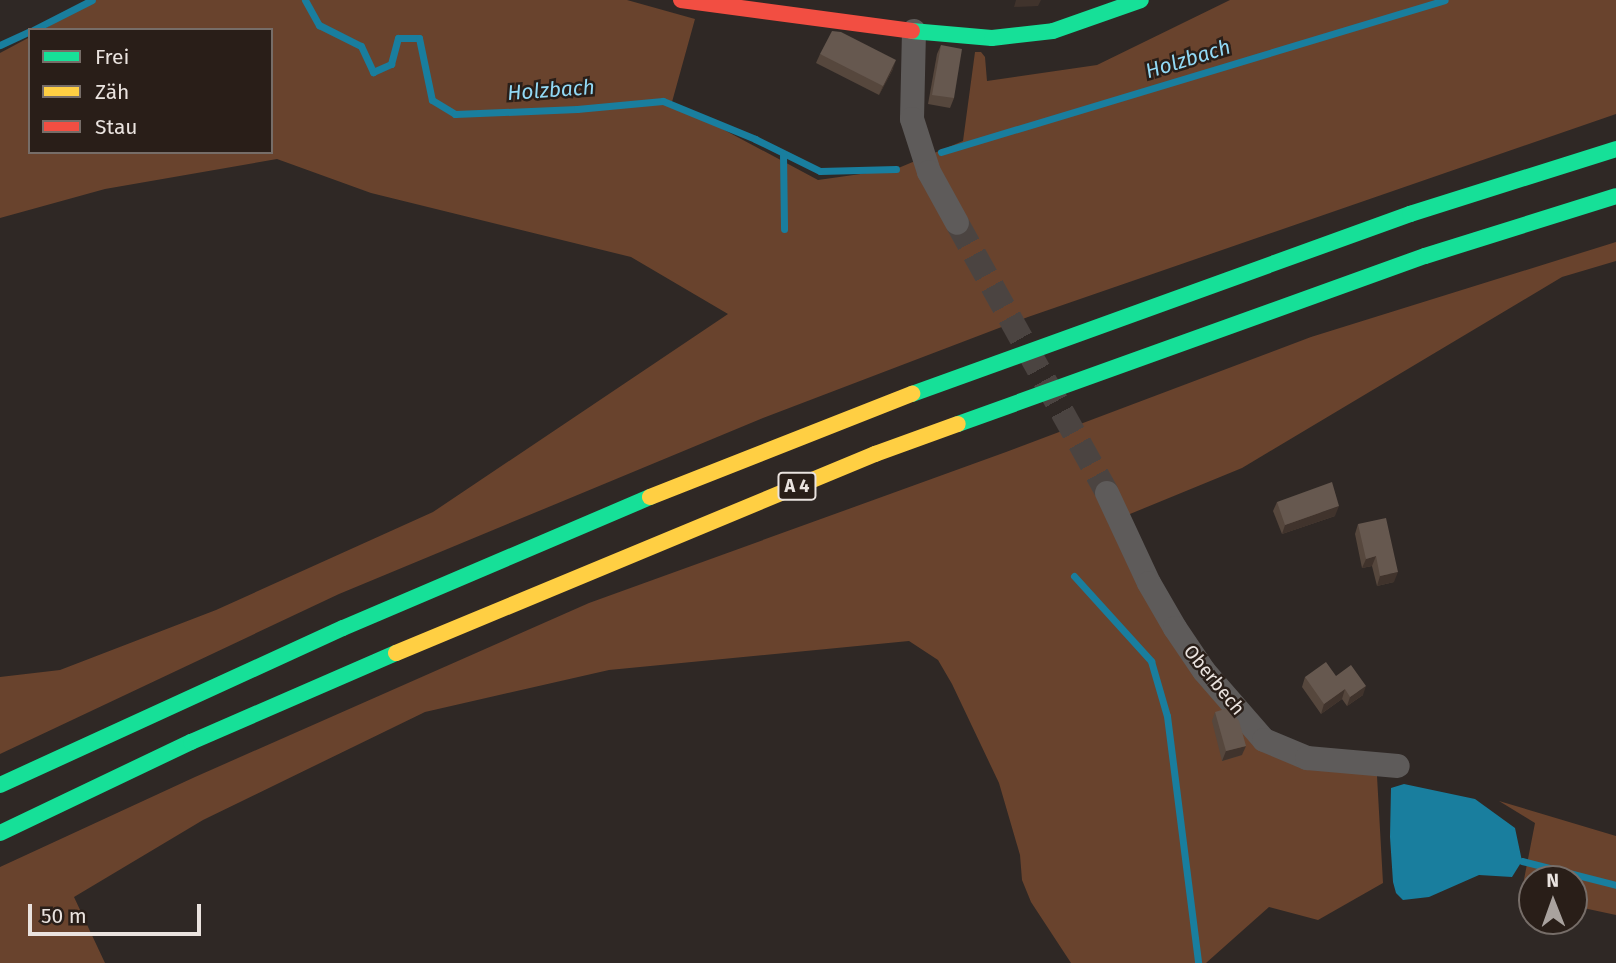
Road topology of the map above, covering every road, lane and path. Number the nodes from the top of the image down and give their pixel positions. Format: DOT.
graph roads {
  1 [pos="681,0"];
  2 [pos="1141,0"];
  3 [pos="914,31"];
  4 [pos="1616,149"];
  5 [pos="1616,196"];
  6 [pos="957,223"];
  7 [pos="1107,493"];
  8 [pos="1398,766"];
  9 [pos="0,785"];
  10 [pos="0,833"];
  1 -- 3 [label="main road"];
  2 -- 3 [label="main road"];
  3 -- 6 [label="street"];
  4 -- 9 [label="main road, A 4"];
  5 -- 10 [label="main road, A 4"];
  7 -- 8 [label="street, Oberbech"];
}
